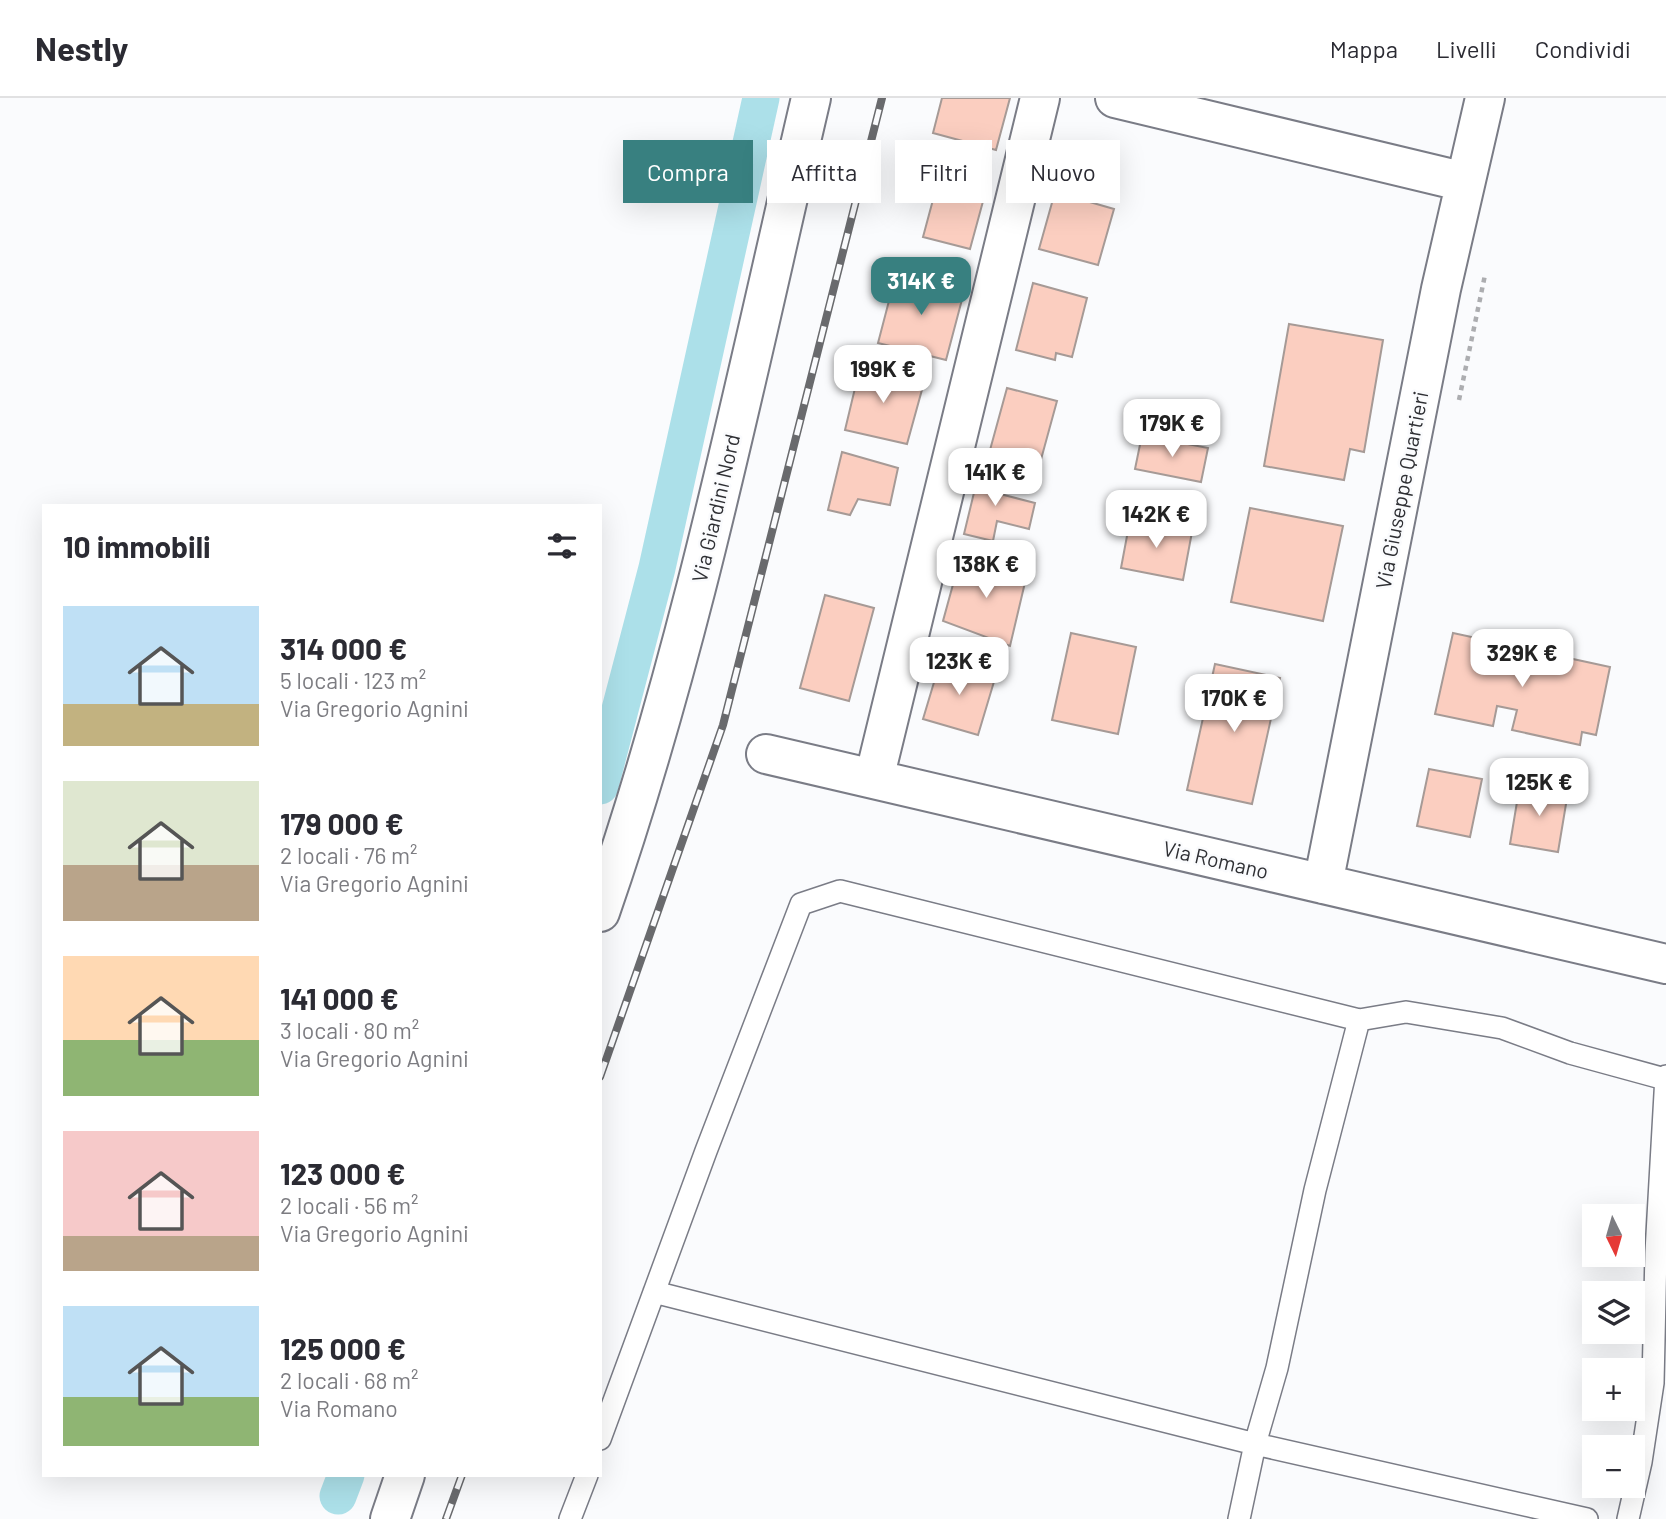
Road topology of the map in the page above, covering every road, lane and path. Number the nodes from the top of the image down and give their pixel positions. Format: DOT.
graph roads {
  1 [pos="811,98"];
  2 [pos="1040,98"];
  3 [pos="1115,98"];
  4 [pos="1485,98"];
  5 [pos="1465,182"];
  6 [pos="766,754"];
  7 [pos="874,779"];
  8 [pos="1323,884"];
  9 [pos="602,906"];
  10 [pos="1666,964"];
  11 [pos="1359,1020"];
  12 [pos="1666,1077"];
  13 [pos="654,1292"];
  14 [pos="602,1434"];
  15 [pos="1255,1444"];
  16 [pos="404,1477"];
  17 [pos="586,1477"];
  18 [pos="390,1519"];
  19 [pos="570,1519"];
  20 [pos="1239,1519"];
  21 [pos="1587,1519"];
  22 [pos="1628,1519"];
  1 -- 9 [label="street, Via Giardini Nord"];
  2 -- 7 [label="street"];
  3 -- 5 [label="street"];
  4 -- 5 [label="street, Via Giuseppe Quartieri"];
  5 -- 8 [label="street, Via Giuseppe Quartieri"];
  6 -- 7 [label="street, Via Romano"];
  7 -- 8 [label="street, Via Romano"];
  8 -- 10 [label="street, Via Romano"];
  11 -- 12 [label="lane"];
  11 -- 13 [label="lane"];
  11 -- 15 [label="lane"];
  12 -- 22 [label="lane"];
  13 -- 14 [label="lane"];
  13 -- 15 [label="lane"];
  15 -- 20 [label="lane"];
  15 -- 21 [label="lane"];
  16 -- 18 [label="street"];
  17 -- 19 [label="lane"];
}
